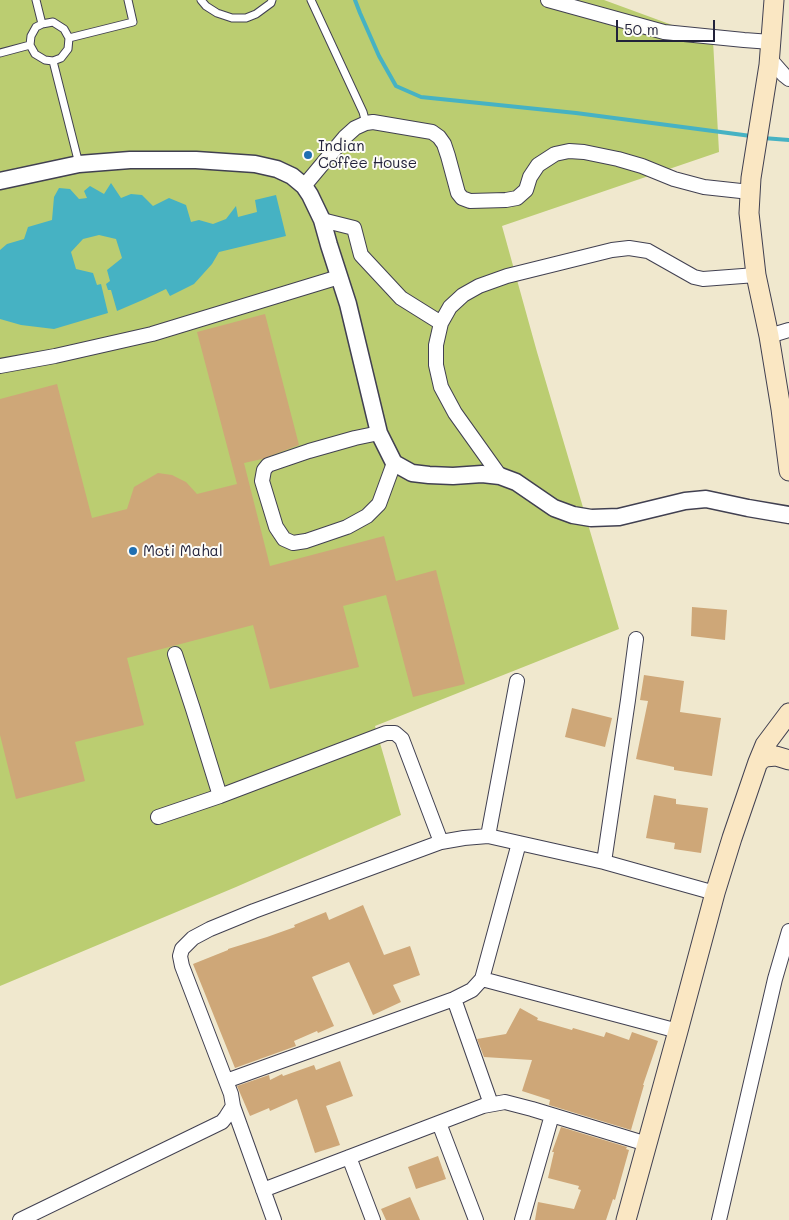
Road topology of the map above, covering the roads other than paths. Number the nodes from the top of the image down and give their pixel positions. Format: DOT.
graph roads {
  1 [pos="36,0"];
  2 [pos="128,0"];
  3 [pos="202,0"];
  4 [pos="272,0"];
  5 [pos="312,0"];
  6 [pos="548,0"];
  7 [pos="774,0"];
  8 [pos="42,24"];
  9 [pos="69,38"];
  10 [pos="30,46"];
  11 [pos="0,53"];
  12 [pos="770,55"];
  13 [pos="53,61"];
  14 [pos="789,79"];
  15 [pos="370,122"];
  16 [pos="79,164"];
  17 [pos="0,181"];
  18 [pos="751,185"];
  19 [pos="304,186"];
  20 [pos="322,220"];
  21 [pos="756,275"];
  22 [pos="339,277"];
  23 [pos="441,323"];
  24 [pos="789,330"];
  25 [pos="769,336"];
  26 [pos="0,366"];
  27 [pos="379,434"];
  28 [pos="394,463"];
  29 [pos="789,470"];
  30 [pos="500,476"];
  31 [pos="789,515"];
  32 [pos="636,639"];
  33 [pos="175,654"];
  34 [pos="517,681"];
  35 [pos="789,713"];
  36 [pos="789,760"];
  37 [pos="758,762"];
  38 [pos="220,796"];
  39 [pos="158,817"];
  40 [pos="488,836"];
  41 [pos="441,842"];
  42 [pos="520,843"];
  43 [pos="604,862"];
  44 [pos="715,893"];
  45 [pos="789,931"];
  46 [pos="482,979"];
  47 [pos="454,999"];
  48 [pos="678,1031"];
  49 [pos="226,1081"];
  50 [pos="491,1104"];
  51 [pos="233,1106"];
  52 [pos="552,1115"];
  53 [pos="439,1123"];
  54 [pos="647,1144"];
  55 [pos="349,1157"];
  56 [pos="263,1190"];
  57 [pos="20,1220"];
  58 [pos="274,1220"];
  59 [pos="373,1220"];
  60 [pos="476,1220"];
  61 [pos="522,1220"];
  62 [pos="626,1220"];
  63 [pos="719,1220"];
  1 -- 8 [label="lane"];
  2 -- 9 [label="lane"];
  3 -- 4 [label="lane"];
  5 -- 15 [label="lane"];
  6 -- 12 [label="street"];
  7 -- 12 [label="main road"];
  8 -- 9 [label="lane"];
  8 -- 10 [label="lane"];
  9 -- 13 [label="lane"];
  10 -- 11 [label="lane"];
  10 -- 13 [label="lane"];
  12 -- 14 [label="street"];
  12 -- 18 [label="main road"];
  13 -- 16 [label="lane"];
  15 -- 18 [label="street"];
  15 -- 19 [label="street"];
  16 -- 17 [label="street"];
  16 -- 19 [label="street"];
  18 -- 21 [label="main road"];
  19 -- 20 [label="street"];
  20 -- 22 [label="street"];
  20 -- 23 [label="street"];
  21 -- 23 [label="street"];
  21 -- 25 [label="main road"];
  22 -- 26 [label="street"];
  22 -- 27 [label="street"];
  23 -- 30 [label="street"];
  24 -- 25 [label="street"];
  25 -- 29 [label="main road"];
  27 -- 28 [label="street"];
  27 -- 28 [label="street"];
  28 -- 30 [label="street"];
  30 -- 31 [label="street"];
  32 -- 43 [label="street"];
  33 -- 38 [label="street"];
  34 -- 40 [label="street"];
  35 -- 37 [label="main road"];
  36 -- 37 [label="main road"];
  37 -- 44 [label="main road"];
  38 -- 39 [label="street"];
  38 -- 41 [label="street"];
  40 -- 41 [label="street"];
  40 -- 42 [label="street"];
  41 -- 49 [label="street"];
  42 -- 43 [label="street"];
  42 -- 46 [label="street"];
  43 -- 44 [label="street"];
  44 -- 48 [label="main road"];
  45 -- 63 [label="street"];
  46 -- 47 [label="street"];
  46 -- 48 [label="street"];
  47 -- 49 [label="street"];
  47 -- 50 [label="street"];
  48 -- 54 [label="main road"];
  49 -- 51 [label="street"];
  50 -- 52 [label="street"];
  50 -- 53 [label="street"];
  51 -- 56 [label="street"];
  51 -- 57 [label="street"];
  52 -- 54 [label="street"];
  52 -- 61 [label="street"];
  53 -- 55 [label="street"];
  53 -- 60 [label="street"];
  54 -- 62 [label="main road"];
  55 -- 56 [label="street"];
  55 -- 59 [label="street"];
  56 -- 58 [label="street"];
}
